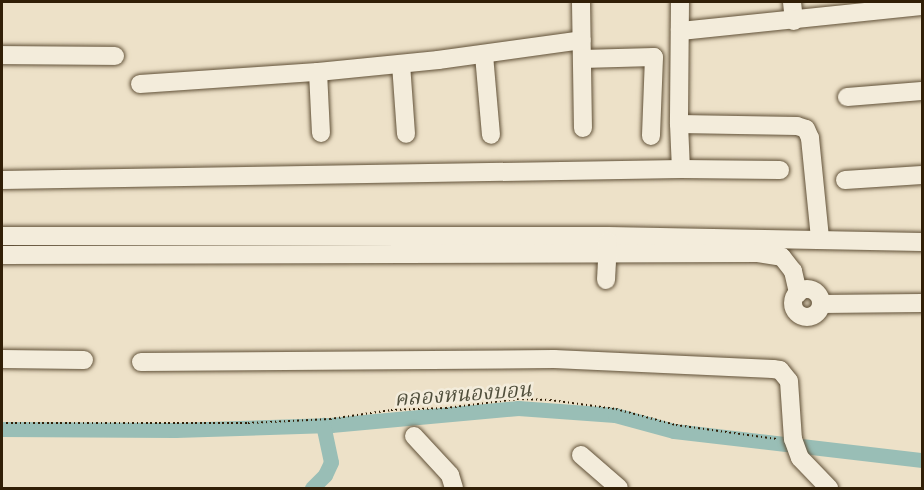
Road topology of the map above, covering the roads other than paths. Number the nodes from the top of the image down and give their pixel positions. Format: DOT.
graph roads {
  1 [pos="581,2"];
  2 [pos="680,2"];
  3 [pos="792,2"];
  4 [pos="922,6"];
  5 [pos="794,21"];
  6 [pos="680,32"];
  7 [pos="582,40"];
  8 [pos="2,55"];
  9 [pos="484,55"];
  10 [pos="115,56"];
  11 [pos="582,59"];
  12 [pos="401,64"];
  13 [pos="318,72"];
  14 [pos="140,84"];
  15 [pos="922,91"];
  16 [pos="847,97"];
  17 [pos="679,124"];
  18 [pos="583,128"];
  19 [pos="321,133"];
  20 [pos="406,134"];
  21 [pos="491,135"];
  22 [pos="651,136"];
  23 [pos="681,170"];
  24 [pos="780,170"];
  25 [pos="922,175"];
  26 [pos="2,180"];
  27 [pos="845,180"];
  28 [pos="2,236"];
  29 [pos="820,239"];
  30 [pos="922,242"];
  31 [pos="608,245"];
  32 [pos="2,255"];
  33 [pos="606,280"];
  34 [pos="922,303"];
  35 [pos="2,359"];
  36 [pos="84,360"];
  37 [pos="141,362"];
  38 [pos="414,436"];
  39 [pos="581,455"];
  40 [pos="454,489"];
  41 [pos="619,489"];
  42 [pos="829,489"];
  1 -- 7 [label="street"];
  2 -- 6 [label="street"];
  3 -- 5 [label="street"];
  4 -- 5 [label="street"];
  5 -- 6 [label="street"];
  6 -- 17 [label="street"];
  7 -- 9 [label="street"];
  7 -- 11 [label="street"];
  8 -- 10 [label="street"];
  9 -- 12 [label="street"];
  9 -- 21 [label="street"];
  11 -- 18 [label="street"];
  11 -- 22 [label="street"];
  12 -- 13 [label="street"];
  12 -- 20 [label="street"];
  13 -- 14 [label="street"];
  13 -- 19 [label="street"];
  15 -- 16 [label="street"];
  17 -- 23 [label="street"];
  17 -- 29 [label="street"];
  23 -- 24 [label="street"];
  23 -- 26 [label="street"];
  25 -- 27 [label="street"];
  28 -- 31 [label="street"];
  29 -- 30 [label="street"];
  29 -- 31 [label="street"];
  31 -- 32 [label="street"];
  31 -- 33 [label="street"];
  31 -- 34 [label="street"];
  35 -- 36 [label="street"];
  37 -- 42 [label="street"];
  38 -- 40 [label="street"];
  39 -- 41 [label="street"];
}
